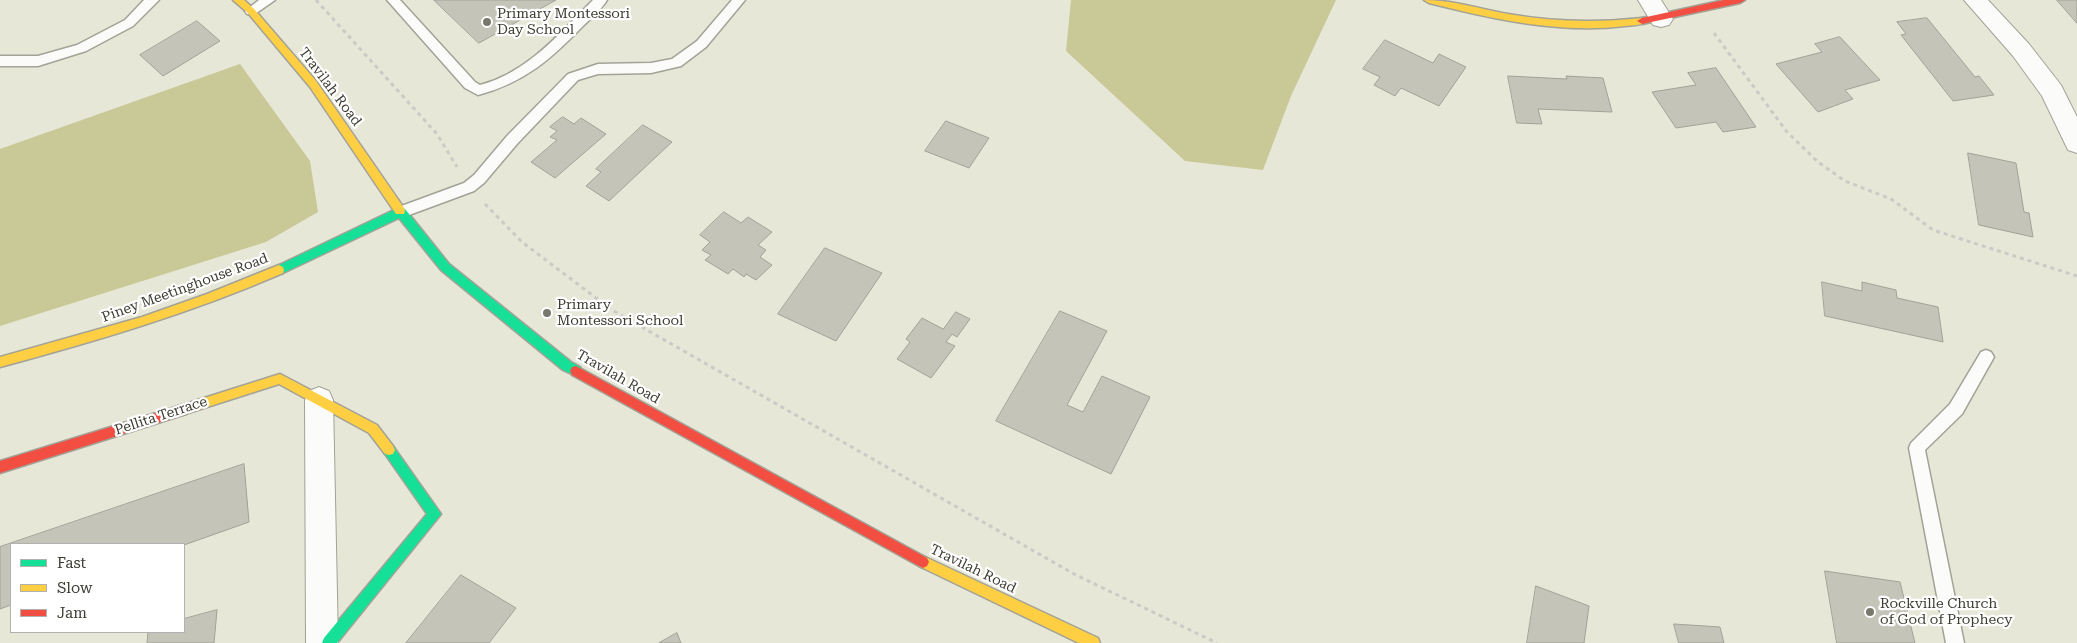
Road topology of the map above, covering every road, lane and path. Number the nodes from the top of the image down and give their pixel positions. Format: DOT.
graph roads {
  1 [pos="153,0"];
  2 [pos="238,0"];
  3 [pos="269,0"];
  4 [pos="316,0"];
  5 [pos="393,0"];
  6 [pos="601,0"];
  7 [pos="739,0"];
  8 [pos="1428,0"];
  9 [pos="1740,0"];
  10 [pos="1975,0"];
  11 [pos="1655,9"];
  12 [pos="1697,10"];
  13 [pos="250,11"];
  14 [pos="0,62"];
  15 [pos="2077,143"];
  16 [pos="469,187"];
  17 [pos="401,212"];
  18 [pos="2077,276"];
  19 [pos="1986,357"];
  20 [pos="0,362"];
  21 [pos="319,400"];
  22 [pos="0,467"];
  23 [pos="322,643"];
  24 [pos="328,643"];
  25 [pos="1093,643"];
  26 [pos="1217,643"];
  27 [pos="1955,643"];
  1 -- 14 [label="lane"];
  2 -- 13 [label="main road, Travilah Road"];
  3 -- 13 [label="lane"];
  4 -- 16 [label="path"];
  5 -- 6 [label="lane"];
  7 -- 16 [label="lane"];
  8 -- 11 [label="main road"];
  9 -- 12 [label="main road"];
  10 -- 15 [label="street"];
  11 -- 12 [label="main road"];
  12 -- 18 [label="path"];
  13 -- 17 [label="main road, Travilah Road"];
  16 -- 17 [label="lane"];
  16 -- 26 [label="path"];
  17 -- 20 [label="main road, Piney Meetinghouse Road"];
  17 -- 25 [label="main road, Travilah Road"];
  19 -- 27 [label="lane"];
  21 -- 22 [label="main road, Pellita Terrace"];
  21 -- 23 [label="street"];
  21 -- 24 [label="main road, Pellita Terrace"];
}
